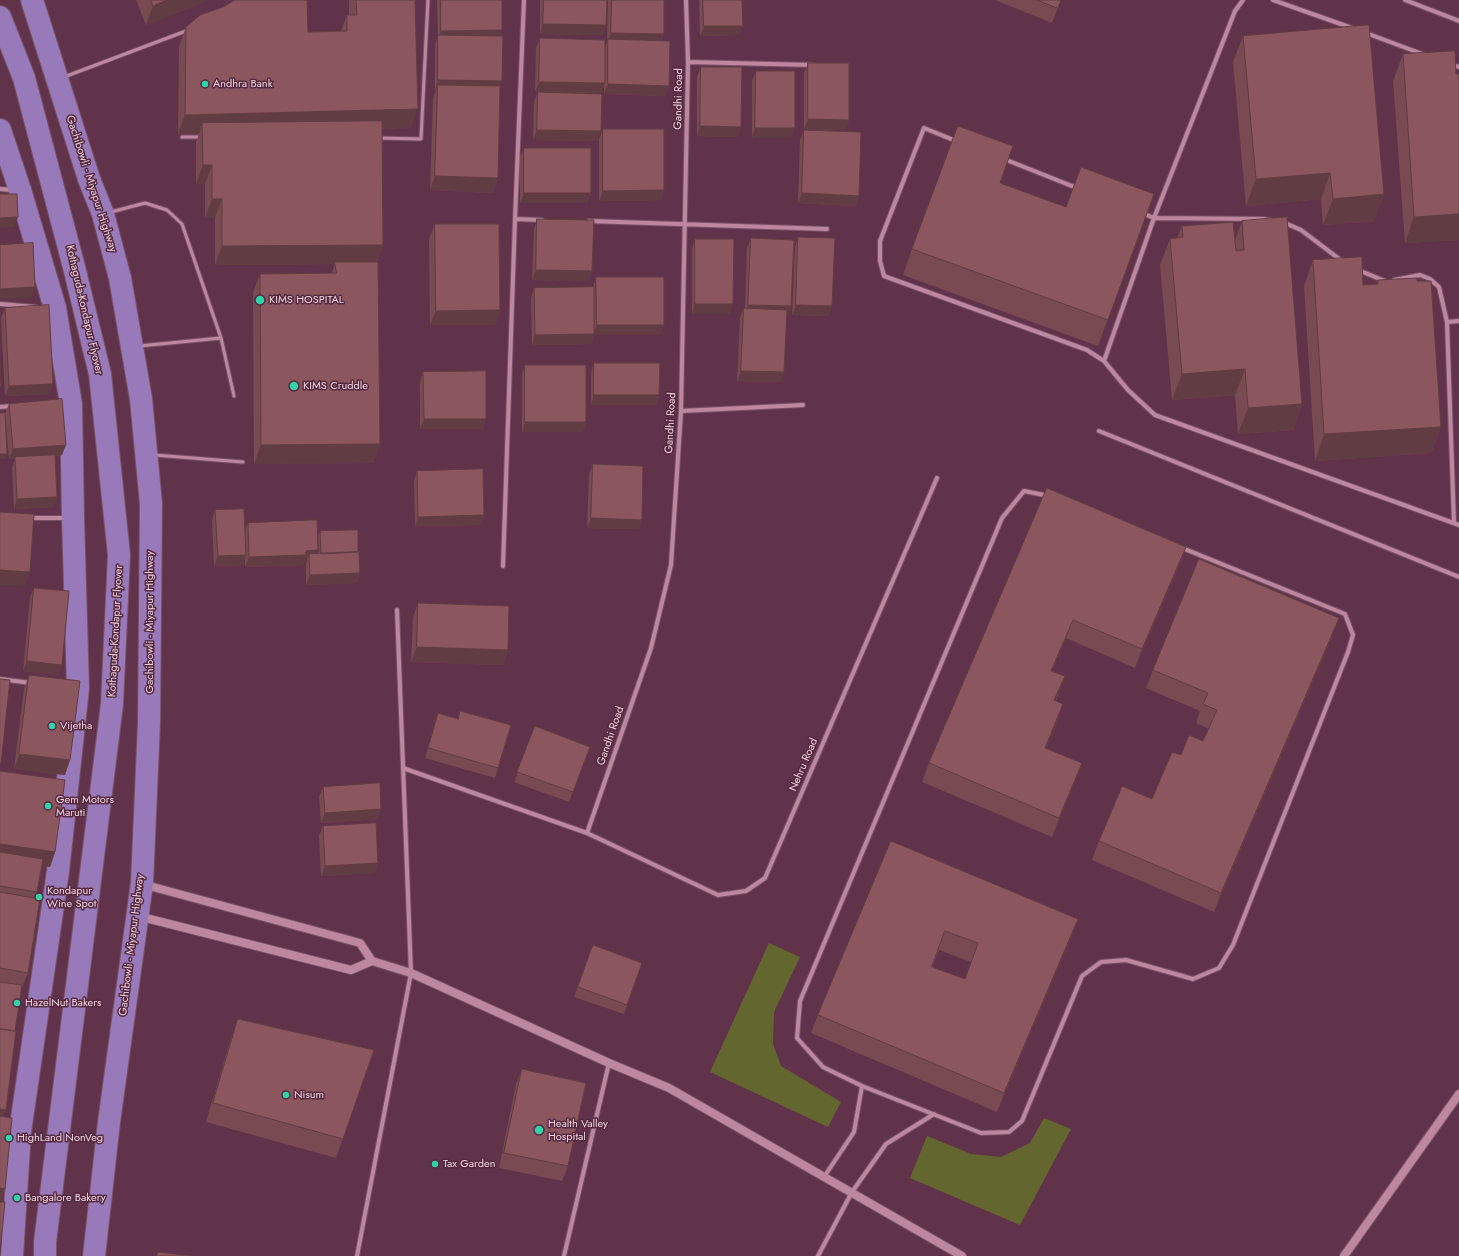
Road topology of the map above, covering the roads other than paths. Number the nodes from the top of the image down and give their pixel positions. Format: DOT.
graph roads {
  1 [pos="32,0"];
  2 [pos="428,0"];
  3 [pos="524,0"];
  4 [pos="686,0"];
  5 [pos="1243,0"];
  6 [pos="1273,0"];
  7 [pos="1405,0"];
  8 [pos="0,17"];
  9 [pos="1459,21"];
  10 [pos="1355,29"];
  11 [pos="190,30"];
  12 [pos="1362,32"];
  13 [pos="1429,56"];
  14 [pos="1444,61"];
  15 [pos="688,62"];
  16 [pos="818,65"];
  17 [pos="1459,67"];
  18 [pos="58,80"];
  19 [pos="0,130"];
  20 [pos="182,136"];
  21 [pos="206,137"];
  22 [pos="374,138"];
  23 [pos="961,142"];
  24 [pos="998,157"];
  25 [pos="1080,189"];
  26 [pos="10,190"];
  27 [pos="1140,212"];
  28 [pos="103,214"];
  29 [pos="1154,218"];
  30 [pos="515,219"];
  31 [pos="546,220"];
  32 [pos="585,221"];
  33 [pos="686,225"];
  34 [pos="827,229"];
  35 [pos="1348,265"];
  36 [pos="1353,268"];
  37 [pos="0,304"];
  38 [pos="47,307"];
  39 [pos="1459,321"];
  40 [pos="1447,322"];
  41 [pos="221,338"];
  42 [pos="132,346"];
  43 [pos="1104,361"];
  44 [pos="234,396"];
  45 [pos="16,406"];
  46 [pos="803,406"];
  47 [pos="0,407"];
  48 [pos="682,411"];
  49 [pos="1099,431"];
  50 [pos="146,454"];
  51 [pos="243,462"];
  52 [pos="937,478"];
  53 [pos="22,518"];
  54 [pos="73,518"];
  55 [pos="1454,523"];
  56 [pos="1459,525"];
  57 [pos="503,566"];
  58 [pos="1459,577"];
  59 [pos="397,610"];
  60 [pos="0,679"];
  61 [pos="39,684"];
  62 [pos="403,768"];
  63 [pos="587,833"];
  64 [pos="142,883"];
  65 [pos="137,916"];
  66 [pos="372,961"];
  67 [pos="411,973"];
  68 [pos="609,1063"];
  69 [pos="862,1086"];
  70 [pos="1459,1094"];
  71 [pos="934,1114"];
  72 [pos="824,1177"];
  73 [pos="852,1192"];
  74 [pos="12,1256"];
  75 [pos="44,1256"];
  76 [pos="94,1256"];
  77 [pos="357,1256"];
  78 [pos="564,1256"];
  79 [pos="818,1256"];
  80 [pos="962,1256"];
  81 [pos="1344,1256"];
  1 -- 18 [label="main road, Gachibowli - Miyapur Highway"];
  2 -- 22 [label="lane"];
  3 -- 30 [label="street"];
  4 -- 15 [label="street, Gandhi Road"];
  5 -- 29 [label="street"];
  6 -- 10 [label="street"];
  7 -- 9 [label="street"];
  8 -- 75 [label="main road, Kothaguda-Kondapur Flyover"];
  11 -- 18 [label="lane"];
  12 -- 13 [label="street"];
  14 -- 17 [label="street"];
  15 -- 16 [label="street"];
  15 -- 33 [label="street, Gandhi Road"];
  18 -- 28 [label="main road, Gachibowli - Miyapur Highway"];
  19 -- 26 [label="main road"];
  20 -- 21 [label="lane"];
  23 -- 43 [label="street"];
  24 -- 25 [label="street"];
  26 -- 38 [label="main road"];
  27 -- 29 [label="street"];
  28 -- 41 [label="lane"];
  28 -- 42 [label="main road, Gachibowli - Miyapur Highway"];
  29 -- 35 [label="street"];
  29 -- 43 [label="street"];
  30 -- 31 [label="street"];
  30 -- 57 [label="street"];
  32 -- 33 [label="street"];
  33 -- 34 [label="street"];
  33 -- 48 [label="street, Gandhi Road"];
  36 -- 40 [label="street"];
  37 -- 38 [label="street"];
  38 -- 54 [label="main road"];
  39 -- 40 [label="street"];
  40 -- 55 [label="street"];
  41 -- 42 [label="lane"];
  41 -- 44 [label="lane"];
  42 -- 50 [label="main road, Gachibowli - Miyapur Highway"];
  43 -- 55 [label="street"];
  45 -- 47 [label="street"];
  46 -- 48 [label="street"];
  48 -- 63 [label="street, Gandhi Road"];
  49 -- 58 [label="street"];
  50 -- 51 [label="lane"];
  50 -- 64 [label="main road, Gachibowli - Miyapur Highway"];
  52 -- 63 [label="street, Nehru Road"];
  53 -- 54 [label="street"];
  54 -- 74 [label="main road"];
  55 -- 56 [label="street"];
  59 -- 62 [label="street"];
  60 -- 61 [label="street"];
  62 -- 63 [label="street, Nehru Road"];
  62 -- 67 [label="street"];
  64 -- 65 [label="main road, Gachibowli - Miyapur Highway"];
  64 -- 66 [label="street"];
  65 -- 66 [label="street"];
  65 -- 76 [label="main road, Gachibowli - Miyapur Highway"];
  66 -- 67 [label="street"];
  67 -- 68 [label="street"];
  67 -- 77 [label="street"];
  68 -- 72 [label="street"];
  68 -- 78 [label="street"];
  69 -- 71 [label="street"];
  69 -- 71 [label="street"];
  69 -- 72 [label="street"];
  70 -- 81 [label="street"];
  71 -- 73 [label="street"];
  72 -- 73 [label="street"];
  73 -- 79 [label="street"];
  73 -- 80 [label="street"];
}
